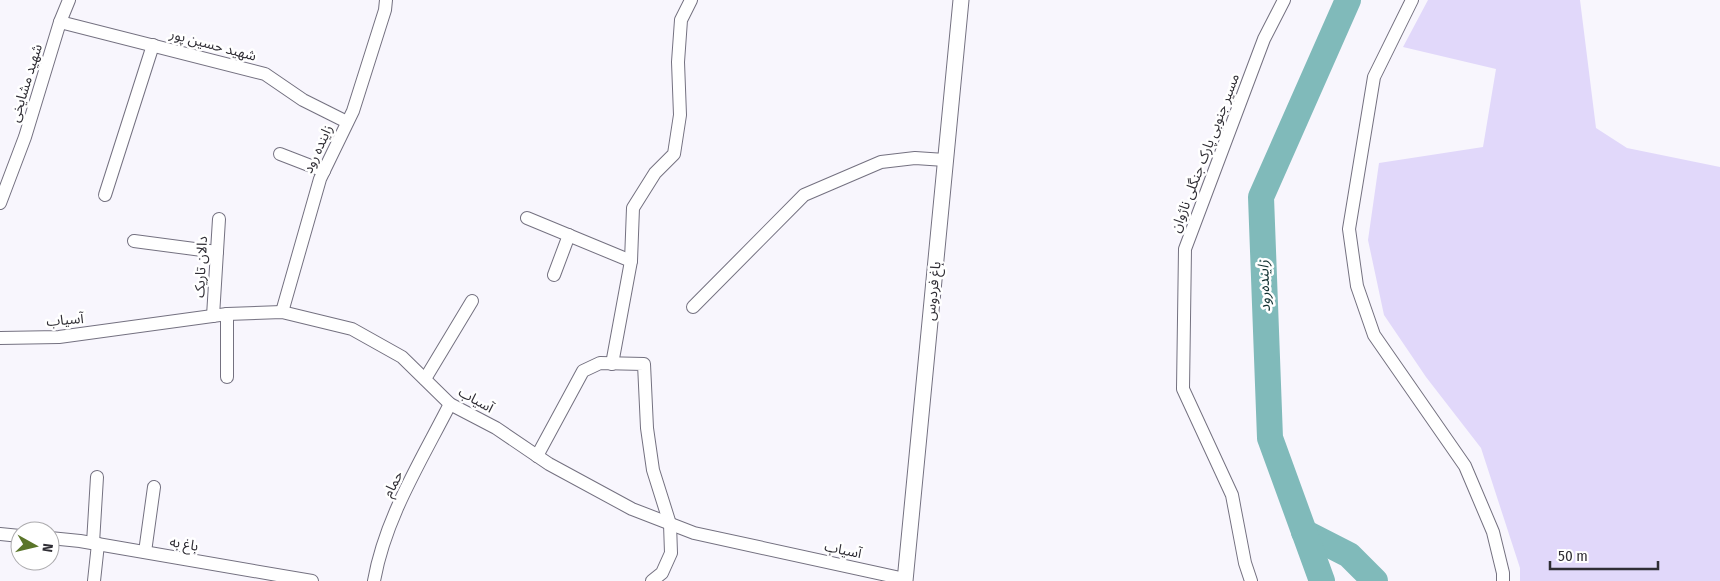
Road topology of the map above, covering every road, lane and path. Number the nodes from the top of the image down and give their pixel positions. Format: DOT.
graph roads {
  1 [pos="69,0"];
  2 [pos="386,0"];
  3 [pos="691,0"];
  4 [pos="961,0"];
  5 [pos="1284,0"];
  6 [pos="1412,0"];
  7 [pos="60,22"];
  8 [pos="153,45"];
  9 [pos="347,122"];
  10 [pos="280,154"];
  11 [pos="945,160"];
  12 [pos="324,171"];
  13 [pos="105,195"];
  14 [pos="0,203"];
  15 [pos="527,218"];
  16 [pos="219,219"];
  17 [pos="569,235"];
  18 [pos="134,241"];
  19 [pos="217,252"];
  20 [pos="631,260"];
  21 [pos="554,275"];
  22 [pos="472,301"];
  23 [pos="693,307"];
  24 [pos="282,312"];
  25 [pos="227,314"];
  26 [pos="213,316"];
  27 [pos="0,338"];
  28 [pos="612,364"];
  29 [pos="227,377"];
  30 [pos="425,379"];
  31 [pos="450,404"];
  32 [pos="537,456"];
  33 [pos="97,477"];
  34 [pos="154,487"];
  35 [pos="670,524"];
  36 [pos="60,539"];
  37 [pos="95,543"];
  38 [pos="146,552"];
  39 [pos="905,580"];
  40 [pos="94,581"];
  41 [pos="312,581"];
  42 [pos="374,581"];
  43 [pos="652,581"];
  44 [pos="1251,581"];
  45 [pos="1503,581"];
  1 -- 7 [label="street, شهید مشایخی"];
  2 -- 9 [label="street, زاینده رود"];
  3 -- 20 [label="street"];
  4 -- 11 [label="street, باغ فردوس"];
  5 -- 44 [label="street, مسیر جنوبی پارک جنگلی ناژوان"];
  6 -- 45 [label="street"];
  7 -- 8 [label="street, شهید حسین پور"];
  7 -- 14 [label="street, شهید مشایخی"];
  8 -- 9 [label="street, شهید حسین پور"];
  8 -- 13 [label="street"];
  9 -- 12 [label="street, زاینده رود"];
  10 -- 12 [label="street"];
  11 -- 23 [label="street"];
  11 -- 39 [label="street, باغ فردوس"];
  12 -- 24 [label="street, زاینده رود"];
  15 -- 17 [label="street"];
  16 -- 19 [label="street, دالان تاریک"];
  17 -- 20 [label="street"];
  17 -- 21 [label="street"];
  18 -- 19 [label="street"];
  19 -- 26 [label="street, دالان تاریک"];
  20 -- 28 [label="street"];
  22 -- 30 [label="street"];
  24 -- 25 [label="street, آسیاب"];
  24 -- 30 [label="street, آسیاب"];
  25 -- 26 [label="street, آسیاب"];
  25 -- 29 [label="street"];
  26 -- 27 [label="street, آسیاب"];
  28 -- 32 [label="street"];
  28 -- 35 [label="street"];
  30 -- 31 [label="street, آسیاب"];
  31 -- 32 [label="street, آسیاب"];
  31 -- 42 [label="street, حمام"];
  32 -- 35 [label="street, آسیاب"];
  33 -- 37 [label="street"];
  34 -- 38 [label="street"];
  35 -- 39 [label="street, آسیاب"];
  35 -- 43 [label="street"];
  36 -- 37 [label="street, باغ به"];
  37 -- 38 [label="street, باغ به"];
  37 -- 40 [label="street"];
  38 -- 41 [label="street, باغ به"];
}
